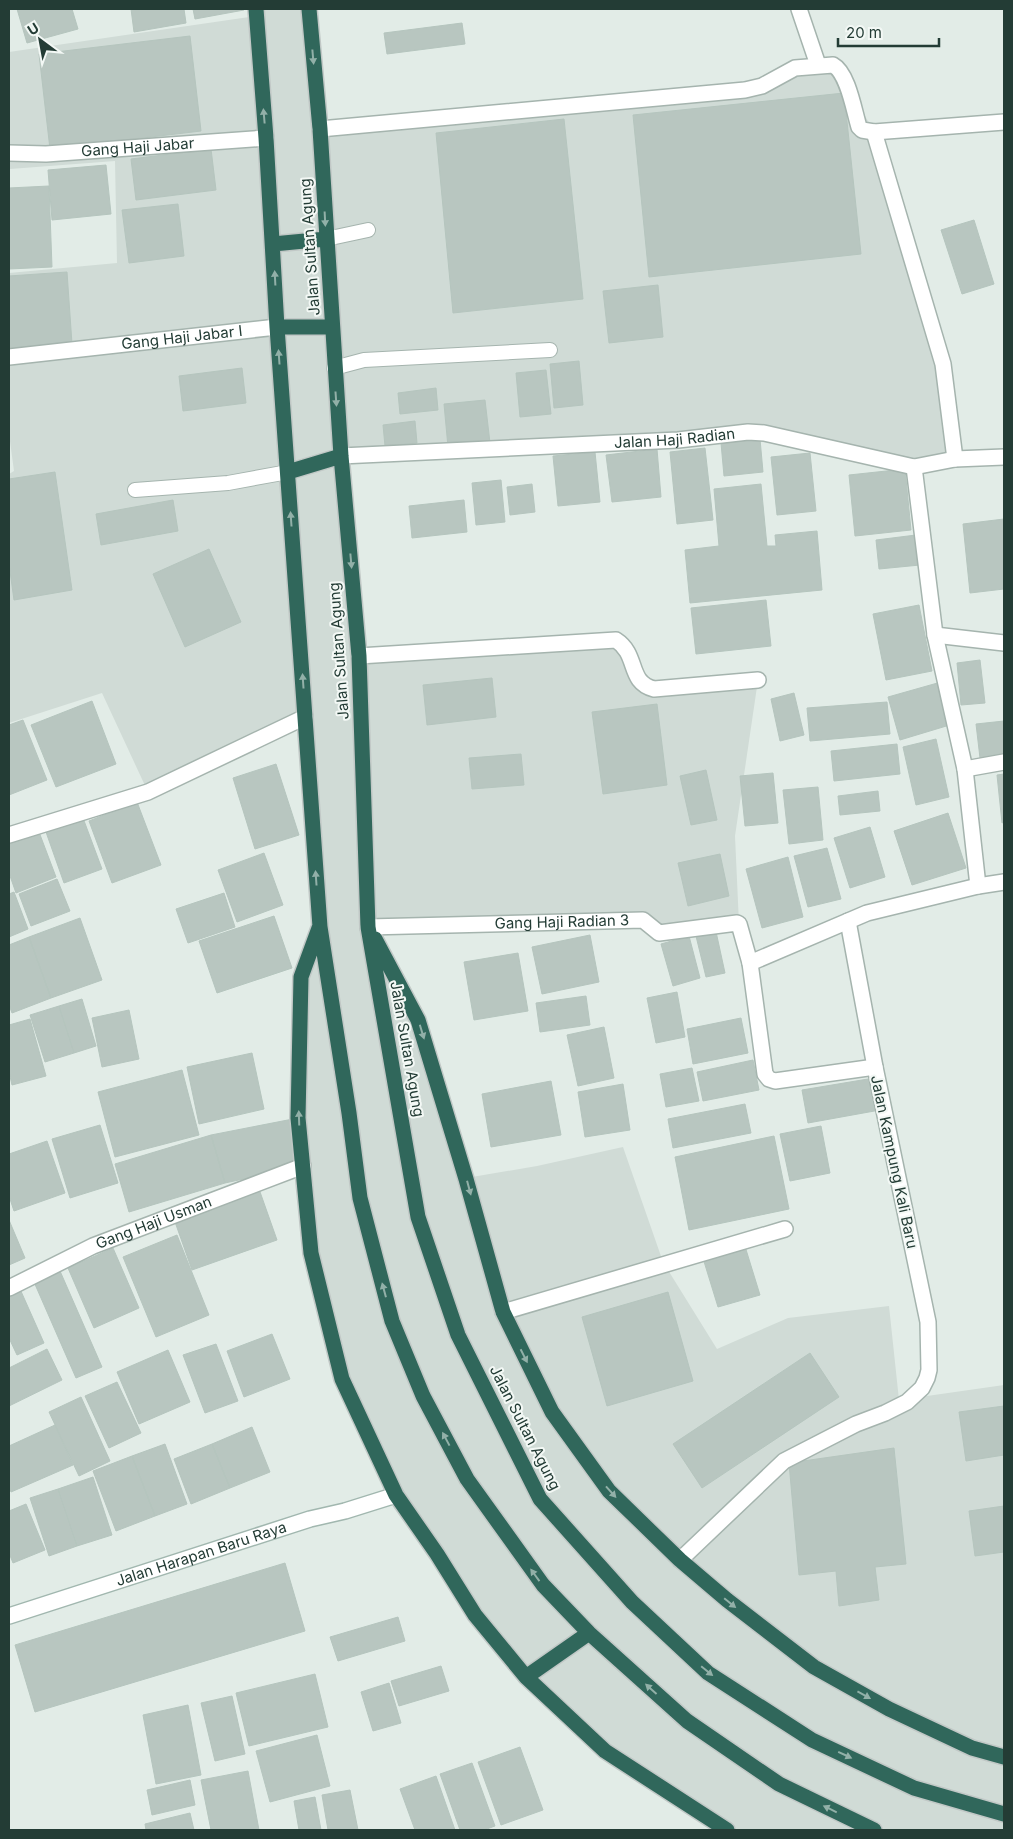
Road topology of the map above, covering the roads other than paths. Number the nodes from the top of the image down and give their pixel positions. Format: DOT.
graph roads {
  1 [pos="256,9"];
  2 [pos="309,9"];
  3 [pos="799,9"];
  4 [pos="818,65"];
  5 [pos="1004,122"];
  6 [pos="320,128"];
  7 [pos="874,132"];
  8 [pos="266,138"];
  9 [pos="9,153"];
  10 [pos="368,230"];
  11 [pos="326,240"];
  12 [pos="273,244"];
  13 [pos="277,327"];
  14 [pos="332,327"];
  15 [pos="550,350"];
  16 [pos="9,357"];
  17 [pos="334,368"];
  18 [pos="341,456"];
  19 [pos="1004,457"];
  20 [pos="955,459"];
  21 [pos="914,467"];
  22 [pos="288,472"];
  23 [pos="135,490"];
  24 [pos="935,635"];
  25 [pos="1004,644"];
  26 [pos="359,656"];
  27 [pos="758,680"];
  28 [pos="305,716"];
  29 [pos="1004,762"];
  30 [pos="965,769"];
  31 [pos="9,835"];
  32 [pos="1004,882"];
  33 [pos="978,886"];
  34 [pos="848,921"];
  35 [pos="320,927"];
  36 [pos="368,927"];
  37 [pos="750,963"];
  38 [pos="875,1067"];
  39 [pos="303,1166"];
  40 [pos="785,1229"];
  41 [pos="9,1288"];
  42 [pos="503,1312"];
  43 [pos="396,1495"];
  44 [pos="680,1560"];
  45 [pos="9,1616"];
  46 [pos="590,1633"];
  47 [pos="526,1677"];
  48 [pos="1004,1757"];
  49 [pos="1004,1814"];
  50 [pos="726,1830"];
  51 [pos="874,1830"];
  8 -- 1 [label="highway, one-way"];
  2 -- 6 [label="highway, Jalan Sultan Agung, one-way"];
  3 -- 4 [label="street"];
  4 -- 6 [label="street"];
  4 -- 7 [label="street"];
  5 -- 7 [label="street"];
  6 -- 11 [label="highway, Jalan Sultan Agung, one-way"];
  7 -- 20 [label="street"];
  8 -- 9 [label="street, Gang Haji Jabar"];
  8 -- 12 [label="highway"];
  10 -- 11 [label="lane"];
  11 -- 12 [label="highway"];
  11 -- 14 [label="highway, Jalan Sultan Agung"];
  13 -- 12 [label="highway, one-way"];
  13 -- 14 [label="highway"];
  13 -- 16 [label="street, Gang Haji Jabar I"];
  22 -- 13 [label="highway, one-way"];
  14 -- 17 [label="highway, Jalan Sultan Agung"];
  15 -- 17 [label="lane"];
  17 -- 18 [label="highway, Jalan Sultan Agung, one-way"];
  18 -- 21 [label="street, Jalan Haji Radian"];
  18 -- 22 [label="highway"];
  18 -- 26 [label="highway, Jalan Sultan Agung, one-way"];
  19 -- 20 [label="street, Jalan Haji Radian"];
  20 -- 21 [label="street, Jalan Haji Radian"];
  21 -- 24 [label="street"];
  22 -- 23 [label="lane"];
  28 -- 22 [label="highway, one-way"];
  24 -- 25 [label="street"];
  24 -- 30 [label="street"];
  26 -- 27 [label="street"];
  26 -- 36 [label="highway, Jalan Sultan Agung"];
  28 -- 31 [label="street"];
  35 -- 28 [label="highway, one-way"];
  29 -- 30 [label="street"];
  30 -- 33 [label="street"];
  32 -- 33 [label="street"];
  33 -- 34 [label="street"];
  34 -- 37 [label="street"];
  34 -- 38 [label="street"];
  39 -- 35 [label="highway, one-way"];
  46 -- 35 [label="highway, one-way"];
  36 -- 37 [label="street, Gang Haji Radian 3"];
  36 -- 42 [label="highway, one-way"];
  36 -- 49 [label="highway, Jalan Sultan Agung, one-way"];
  37 -- 38 [label="street, Jalan Kampung Kali Baru"];
  38 -- 44 [label="street, Jalan Kampung Kali Baru"];
  39 -- 41 [label="street, Gang Haji Usman"];
  39 -- 43 [label="highway"];
  40 -- 42 [label="street"];
  42 -- 44 [label="highway, one-way"];
  43 -- 45 [label="street, Jalan Harapan Baru Raya"];
  43 -- 47 [label="highway"];
  44 -- 48 [label="highway, one-way"];
  46 -- 47 [label="highway"];
  51 -- 46 [label="highway, one-way"];
  47 -- 50 [label="highway"];
}
